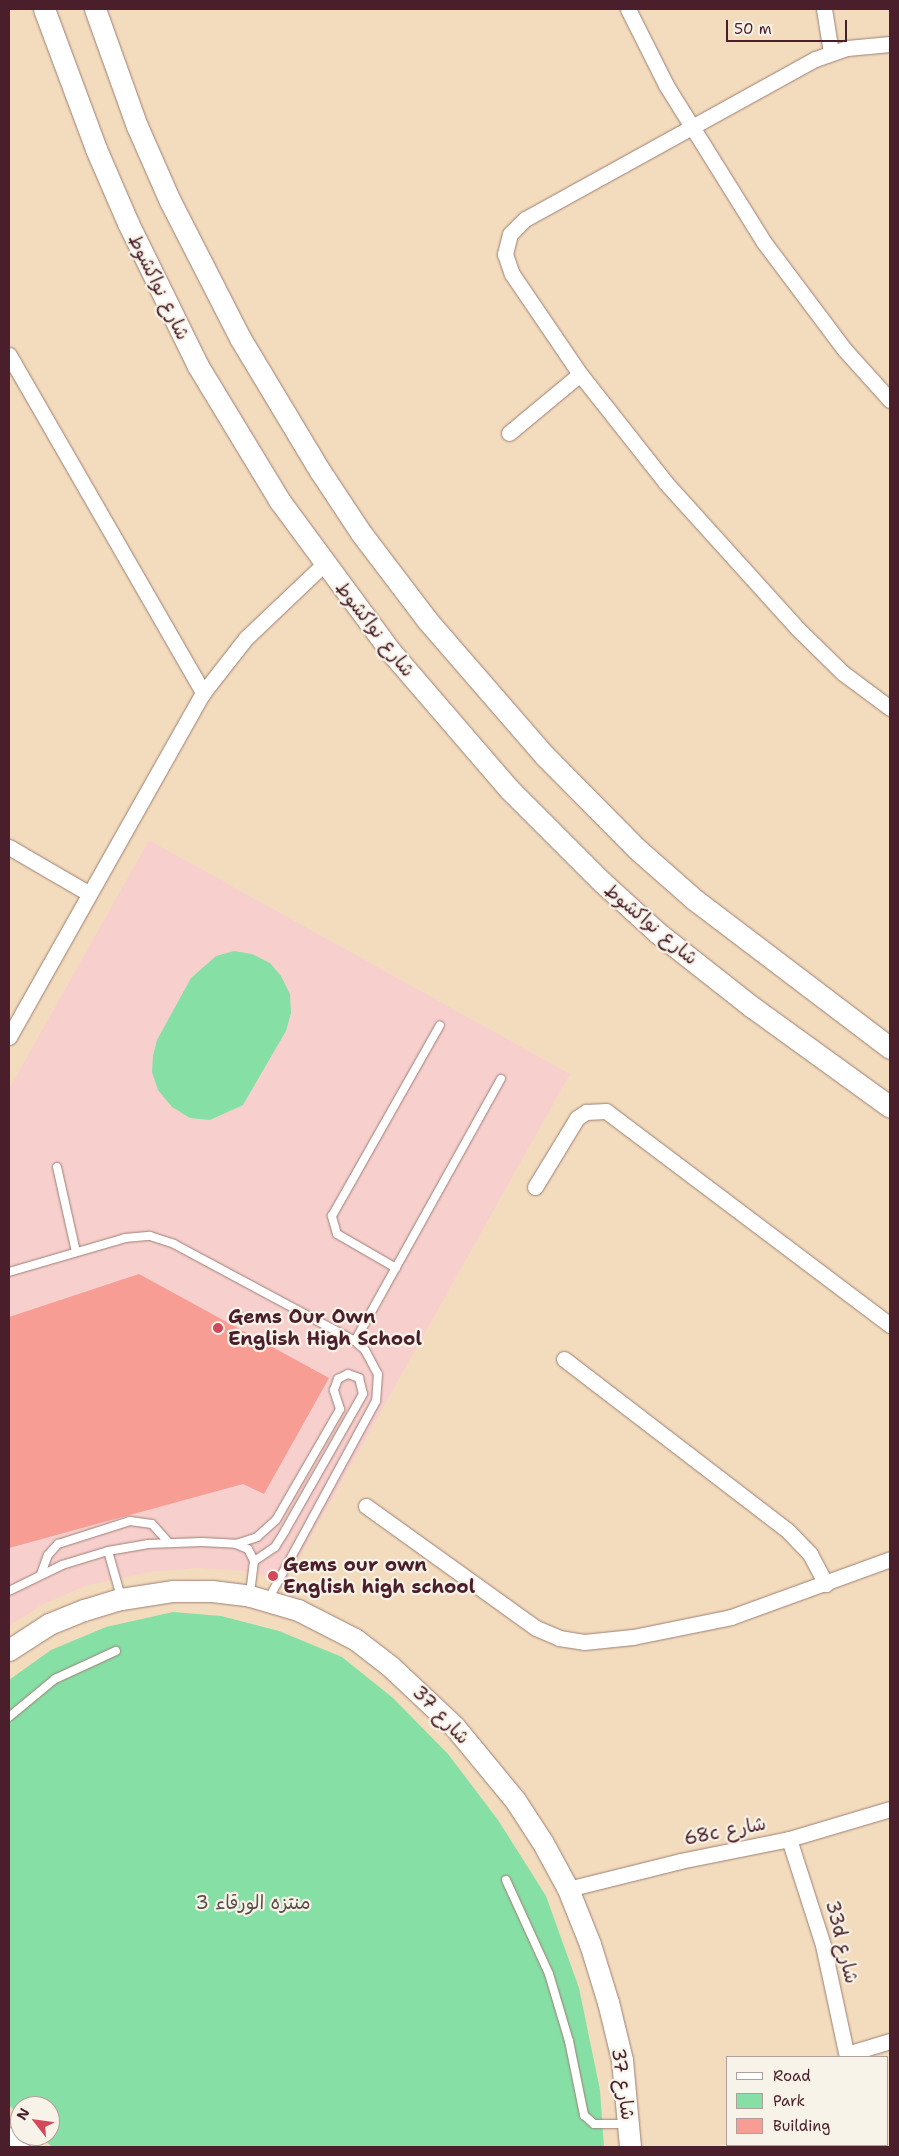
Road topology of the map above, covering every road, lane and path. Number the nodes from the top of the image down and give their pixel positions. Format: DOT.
graph roads {
  1 [pos="44,9"];
  2 [pos="95,9"];
  3 [pos="628,9"];
  4 [pos="824,9"];
  5 [pos="890,44"];
  6 [pos="831,52"];
  7 [pos="691,127"];
  8 [pos="9,355"];
  9 [pos="580,374"];
  10 [pos="890,400"];
  11 [pos="509,433"];
  12 [pos="324,564"];
  13 [pos="203,693"];
  14 [pos="890,708"];
  15 [pos="9,847"];
  16 [pos="679,886"];
  17 [pos="88,893"];
  18 [pos="866,1018"];
  19 [pos="440,1025"];
  20 [pos="9,1037"];
  21 [pos="890,1048"];
  22 [pos="501,1079"];
  23 [pos="890,1107"];
  24 [pos="57,1167"];
  25 [pos="535,1187"];
  26 [pos="76,1252"];
  27 [pos="396,1268"];
  28 [pos="9,1272"];
  29 [pos="890,1325"];
  30 [pos="355,1341"];
  31 [pos="564,1358"];
  32 [pos="366,1506"];
  33 [pos="168,1542"];
  34 [pos="236,1544"];
  35 [pos="108,1551"];
  36 [pos="890,1559"];
  37 [pos="254,1561"];
  38 [pos="40,1574"];
  39 [pos="826,1584"];
  40 [pos="9,1591"];
  41 [pos="259,1598"];
  42 [pos="121,1599"];
  43 [pos="9,1650"];
  44 [pos="116,1651"];
  45 [pos="9,1717"];
  46 [pos="890,1809"];
  47 [pos="789,1839"];
  48 [pos="506,1880"];
  49 [pos="568,1889"];
  50 [pos="890,2041"];
  51 [pos="847,2056"];
  52 [pos="630,2124"];
  53 [pos="9,2138"];
  54 [pos="18,2147"];
  55 [pos="630,2147"];
  1 -- 12 [label="street, شارع نواكشوط"];
  2 -- 16 [label="street"];
  3 -- 7 [label="street"];
  4 -- 6 [label="street"];
  5 -- 6 [label="street"];
  6 -- 7 [label="street"];
  7 -- 9 [label="street"];
  7 -- 10 [label="street"];
  8 -- 13 [label="street"];
  9 -- 11 [label="street"];
  9 -- 14 [label="street"];
  12 -- 13 [label="street"];
  12 -- 23 [label="street, شارع نواكشوط"];
  13 -- 17 [label="street"];
  15 -- 17 [label="street"];
  16 -- 18 [label="lane"];
  16 -- 21 [label="street"];
  17 -- 20 [label="street"];
  19 -- 27 [label="lane"];
  22 -- 27 [label="lane"];
  24 -- 26 [label="lane"];
  25 -- 29 [label="street"];
  26 -- 28 [label="lane"];
  26 -- 30 [label="lane"];
  27 -- 30 [label="lane"];
  30 -- 41 [label="lane"];
  31 -- 39 [label="street"];
  32 -- 39 [label="street"];
  33 -- 34 [label="lane"];
  33 -- 35 [label="lane"];
  33 -- 38 [label="lane"];
  34 -- 37 [label="lane"];
  34 -- 37 [label="lane"];
  35 -- 38 [label="lane"];
  35 -- 42 [label="lane"];
  36 -- 39 [label="street"];
  37 -- 41 [label="lane"];
  38 -- 40 [label="lane"];
  41 -- 42 [label="street, شارع 37"];
  41 -- 49 [label="street, شارع 37"];
  42 -- 43 [label="street, شارع 37"];
  44 -- 45 [label="lane"];
  46 -- 47 [label="street, 68c شارع"];
  47 -- 49 [label="street, 68c شارع"];
  47 -- 51 [label="street, 33d شارع"];
  48 -- 52 [label="lane"];
  49 -- 52 [label="street, شارع 37"];
  50 -- 51 [label="street"];
  52 -- 55 [label="street, شارع 37"];
  53 -- 54 [label="street"];
}
